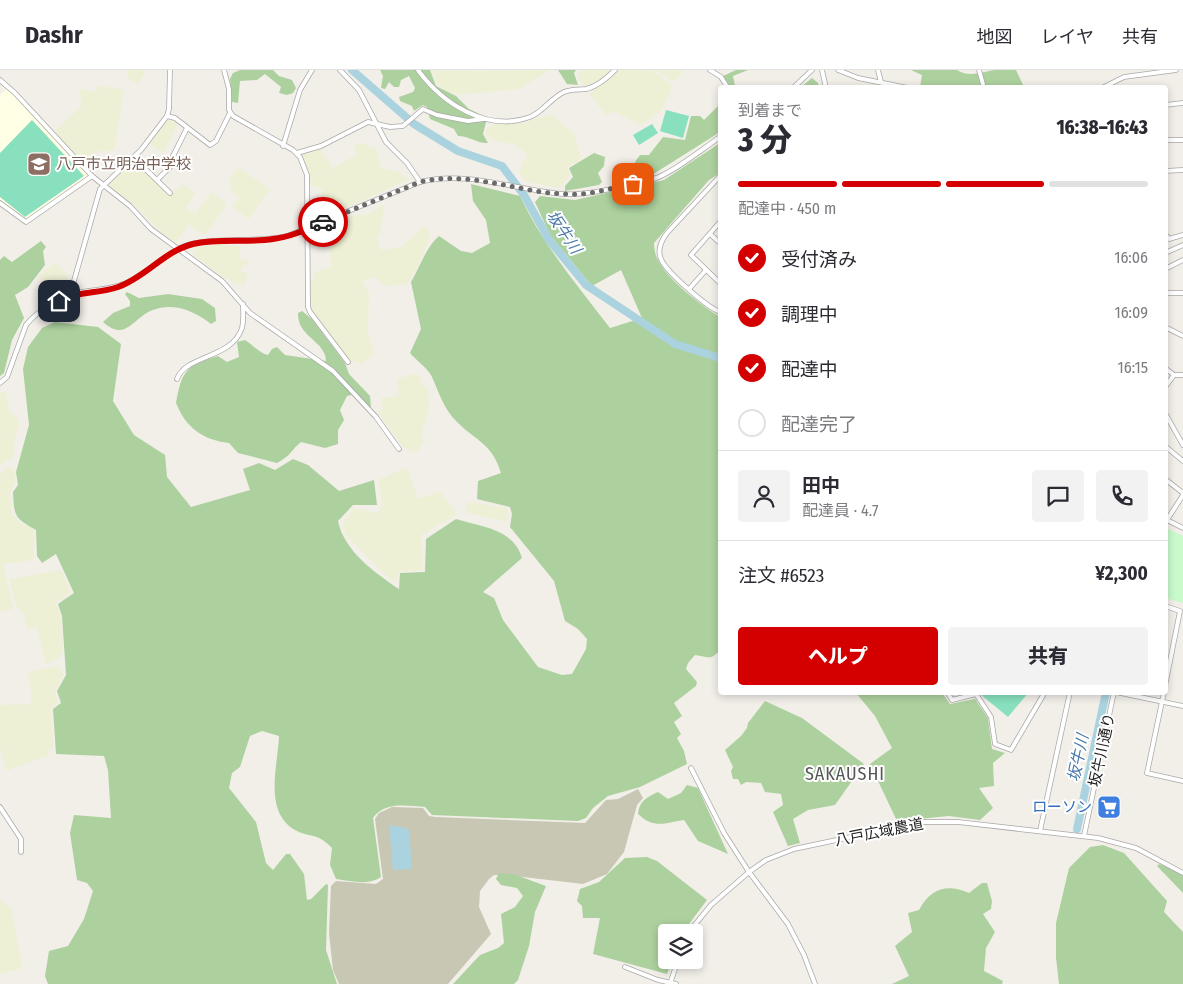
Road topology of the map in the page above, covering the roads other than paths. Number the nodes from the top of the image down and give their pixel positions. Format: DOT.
graph roads {
  1 [pos="170,70"];
  2 [pos="224,70"];
  3 [pos="312,70"];
  4 [pos="340,70"];
  5 [pos="418,70"];
  6 [pos="615,70"];
  7 [pos="710,70"];
  8 [pos="812,70"];
  9 [pos="822,70"];
  10 [pos="838,70"];
  11 [pos="878,70"];
  12 [pos="979,70"];
  13 [pos="1176,70"];
  14 [pos="0,80"];
  15 [pos="881,82"];
  16 [pos="726,85"];
  17 [pos="796,85"];
  18 [pos="825,85"];
  19 [pos="894,85"];
  20 [pos="983,85"];
  21 [pos="1108,85"];
  22 [pos="1183,103"];
  23 [pos="1168,105"];
  24 [pos="230,113"];
  25 [pos="167,116"];
  26 [pos="484,119"];
  27 [pos="377,124"];
  28 [pos="187,128"];
  29 [pos="718,139"];
  30 [pos="1168,140"];
  31 [pos="1183,140"];
  32 [pos="283,146"];
  33 [pos="297,153"];
  34 [pos="134,158"];
  35 [pos="1183,170"];
  36 [pos="1168,171"];
  37 [pos="92,176"];
  38 [pos="718,178"];
  39 [pos="157,180"];
  40 [pos="420,182"];
  41 [pos="102,185"];
  42 [pos="170,193"];
  43 [pos="0,203"];
  44 [pos="718,224"];
  45 [pos="307,229"];
  46 [pos="710,234"];
  47 [pos="1183,235"];
  48 [pos="1168,238"];
  49 [pos="718,241"];
  50 [pos="1183,245"];
  51 [pos="177,249"];
  52 [pos="1168,252"];
  53 [pos="1183,260"];
  54 [pos="1168,268"];
  55 [pos="706,270"];
  56 [pos="718,281"];
  57 [pos="689,289"];
  58 [pos="1183,293"];
  59 [pos="1168,294"];
  60 [pos="70,295"];
  61 [pos="243,304"];
  62 [pos="718,311"];
  63 [pos="1168,329"];
  64 [pos="1183,336"];
  65 [pos="348,362"];
  66 [pos="1168,371"];
  67 [pos="1174,376"];
  68 [pos="1183,376"];
  69 [pos="177,379"];
  70 [pos="0,383"];
  71 [pos="1168,383"];
  72 [pos="1168,418"];
  73 [pos="1183,445"];
  74 [pos="1168,448"];
  75 [pos="399,449"];
  76 [pos="1183,461"];
  77 [pos="1168,481"];
  78 [pos="1183,494"];
  79 [pos="1168,518"];
  80 [pos="1168,522"];
  81 [pos="1183,528"];
  82 [pos="1168,607"];
  83 [pos="1168,671"];
  84 [pos="949,695"];
  85 [pos="972,695"];
  86 [pos="977,695"];
  87 [pos="1043,695"];
  88 [pos="1069,695"];
  89 [pos="1114,695"];
  90 [pos="1129,695"];
  91 [pos="1144,695"];
  92 [pos="1163,695"];
  93 [pos="1143,698"];
  94 [pos="1162,702"];
  95 [pos="1183,706"];
  96 [pos="691,768"];
  97 [pos="1183,781"];
  98 [pos="0,807"];
  99 [pos="1040,831"];
  100 [pos="1084,836"];
  101 [pos="21,852"];
  102 [pos="1182,870"];
  103 [pos="749,872"];
  104 [pos="694,924"];
  105 [pos="625,967"];
  106 [pos="675,969"];
  107 [pos="670,983"];
  108 [pos="676,984"];
  109 [pos="815,984"];
  1 -- 25 [label="street"];
  2 -- 24 [label="street"];
  3 -- 32 [label="street"];
  4 -- 27 [label="street"];
  5 -- 26 [label="street"];
  6 -- 26 [label="street"];
  7 -- 16 [label="street"];
  8 -- 17 [label="street"];
  9 -- 18 [label="street"];
  10 -- 15 [label="street"];
  11 -- 15 [label="street"];
  12 -- 20 [label="street"];
  13 -- 21 [label="street"];
  14 -- 37 [label="street"];
  15 -- 19 [label="street"];
  22 -- 23 [label="street"];
  24 -- 28 [label="street"];
  24 -- 32 [label="street"];
  25 -- 28 [label="street"];
  25 -- 34 [label="street"];
  26 -- 27 [label="street"];
  27 -- 33 [label="street"];
  27 -- 40 [label="street"];
  28 -- 39 [label="street"];
  29 -- 40 [label="street"];
  30 -- 31 [label="street"];
  32 -- 33 [label="street"];
  33 -- 45 [label="street"];
  34 -- 39 [label="street"];
  34 -- 41 [label="street"];
  35 -- 36 [label="street"];
  37 -- 41 [label="street"];
  37 -- 43 [label="street"];
  38 -- 57 [label="street"];
  39 -- 42 [label="street"];
  40 -- 45 [label="street"];
  41 -- 51 [label="street"];
  41 -- 60 [label="street"];
  44 -- 46 [label="street"];
  45 -- 51 [label="street"];
  45 -- 65 [label="street"];
  46 -- 49 [label="street"];
  46 -- 55 [label="street"];
  47 -- 48 [label="street"];
  50 -- 52 [label="street"];
  51 -- 60 [label="street"];
  51 -- 61 [label="street"];
  53 -- 54 [label="street"];
  55 -- 56 [label="street"];
  55 -- 57 [label="street"];
  57 -- 62 [label="street"];
  58 -- 59 [label="street"];
  60 -- 70 [label="street"];
  61 -- 69 [label="street"];
  61 -- 75 [label="street"];
  63 -- 64 [label="street"];
  66 -- 67 [label="street"];
  67 -- 68 [label="street"];
  67 -- 71 [label="street"];
  72 -- 73 [label="street"];
  74 -- 76 [label="street"];
  77 -- 78 [label="street"];
  78 -- 79 [label="street"];
  80 -- 81 [label="street"];
  82 -- 83 [label="street"];
  84 -- 85 [label="street"];
  86 -- 87 [label="street"];
  88 -- 99 [label="street"];
  89 -- 100 [label="street, 坂牛川通り"];
  90 -- 93 [label="street"];
  91 -- 93 [label="street"];
  92 -- 94 [label="street"];
  93 -- 94 [label="street"];
  94 -- 95 [label="street"];
  94 -- 97 [label="street"];
  96 -- 103 [label="street"];
  98 -- 101 [label="street"];
  99 -- 100 [label="street, 八戸広域農道"];
  99 -- 103 [label="street, 八戸広域農道"];
  100 -- 102 [label="street, 八戸広域農道"];
  103 -- 104 [label="street, 八戸広域農道"];
  103 -- 109 [label="street"];
  105 -- 107 [label="street"];
  106 -- 107 [label="street"];
  107 -- 108 [label="street"];
}
